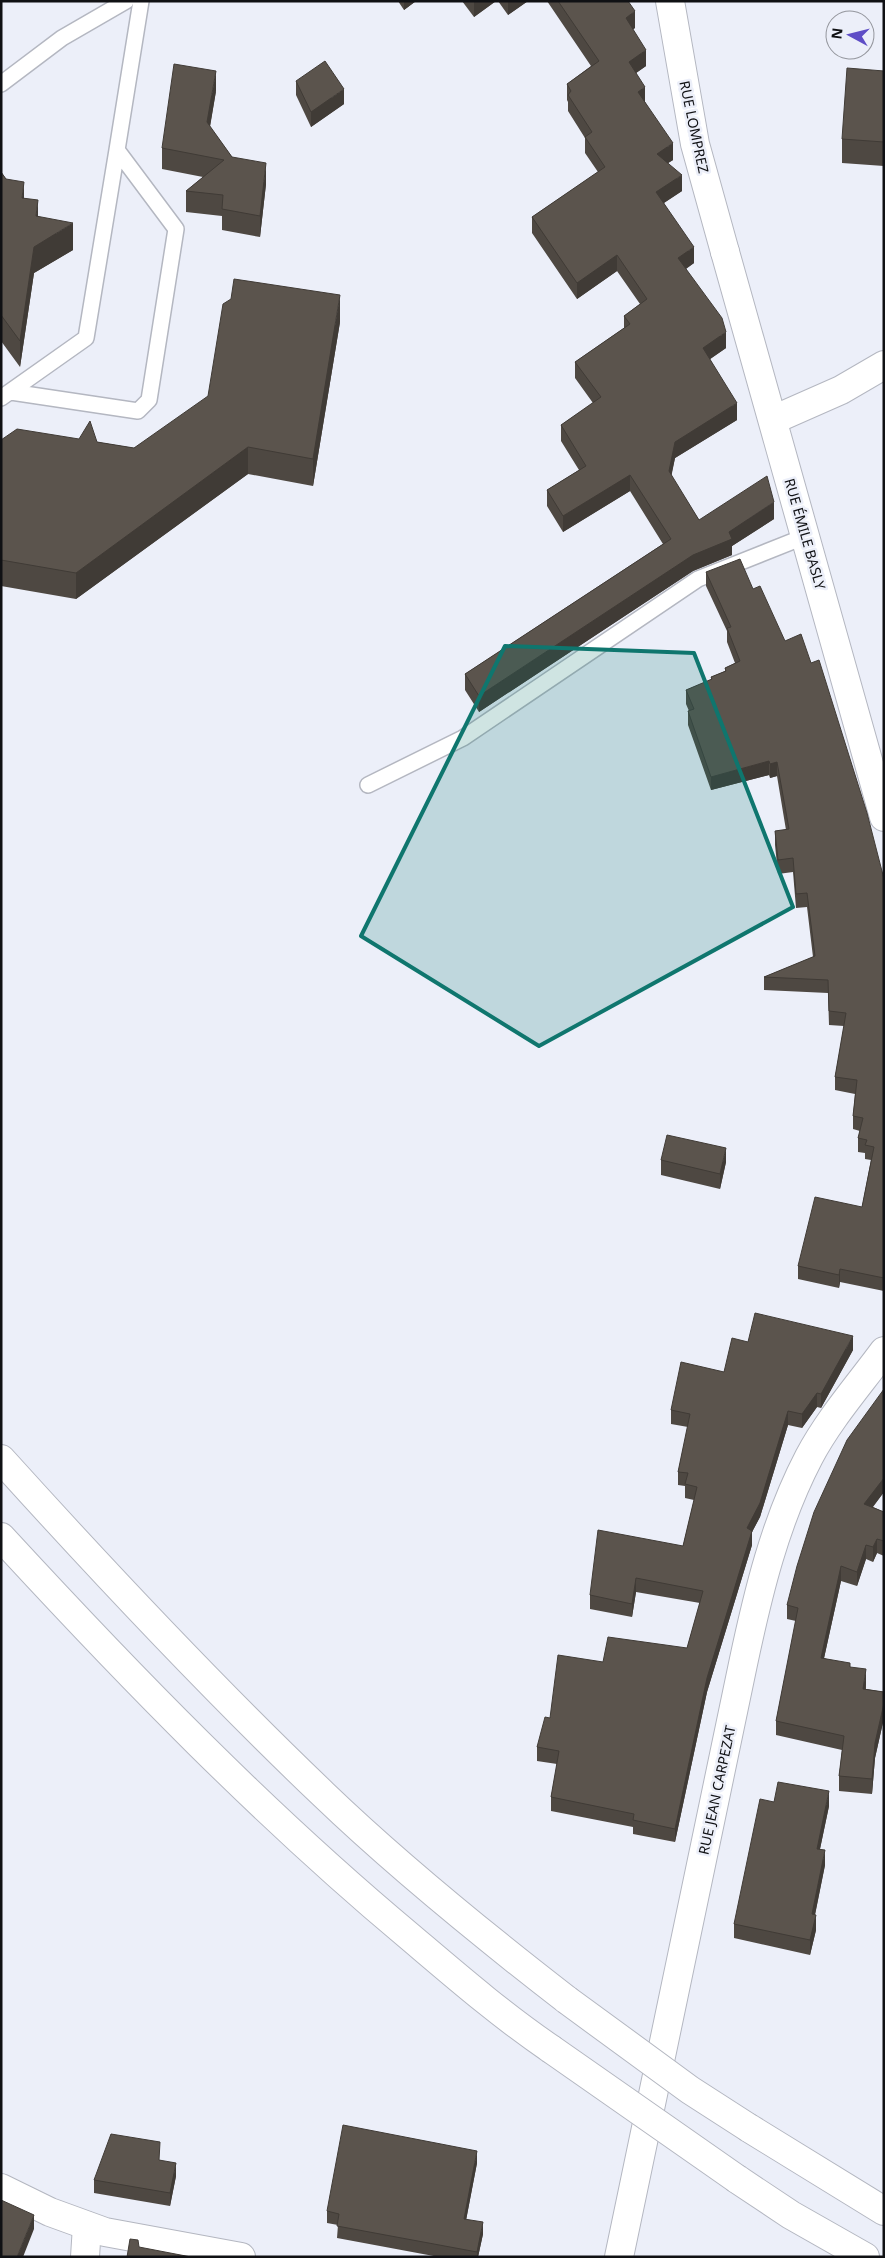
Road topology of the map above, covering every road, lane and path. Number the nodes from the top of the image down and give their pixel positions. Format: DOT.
graph roads {
  1 [pos="126,1"];
  2 [pos="141,1"];
  3 [pos="670,1"];
  4 [pos="1,84"];
  5 [pos="117,150"];
  6 [pos="725,252"];
  7 [pos="884,366"];
  8 [pos="6,395"];
  9 [pos="773,420"];
  10 [pos="806,536"];
  11 [pos="368,785"];
  12 [pos="884,817"];
  13 [pos="884,1351"];
  14 [pos="1,1459"];
  15 [pos="1,1537"];
  16 [pos="1,2188"];
  17 [pos="884,2210"];
  18 [pos="87,2226"];
  19 [pos="85,2257"];
  20 [pos="241,2257"];
  21 [pos="619,2257"];
  22 [pos="865,2257"];
  1 -- 4 [label="lane"];
  2 -- 5 [label="lane"];
  3 -- 6 [label="main road, RUE LOMPREZ"];
  5 -- 8 [label="lane"];
  5 -- 8 [label="lane"];
  6 -- 9 [label="main road, RUE ÉMILE BASLY"];
  7 -- 9 [label="main road"];
  9 -- 10 [label="main road, RUE ÉMILE BASLY"];
  10 -- 11 [label="lane"];
  10 -- 12 [label="main road, RUE ÉMILE BASLY"];
  13 -- 21 [label="main road, RUE JEAN CARPEZAT"];
  14 -- 17 [label="main road, bridge"];
  15 -- 22 [label="main road, bridge"];
  16 -- 18 [label="main road"];
  18 -- 19 [label="main road"];
  18 -- 20 [label="main road"];
}
